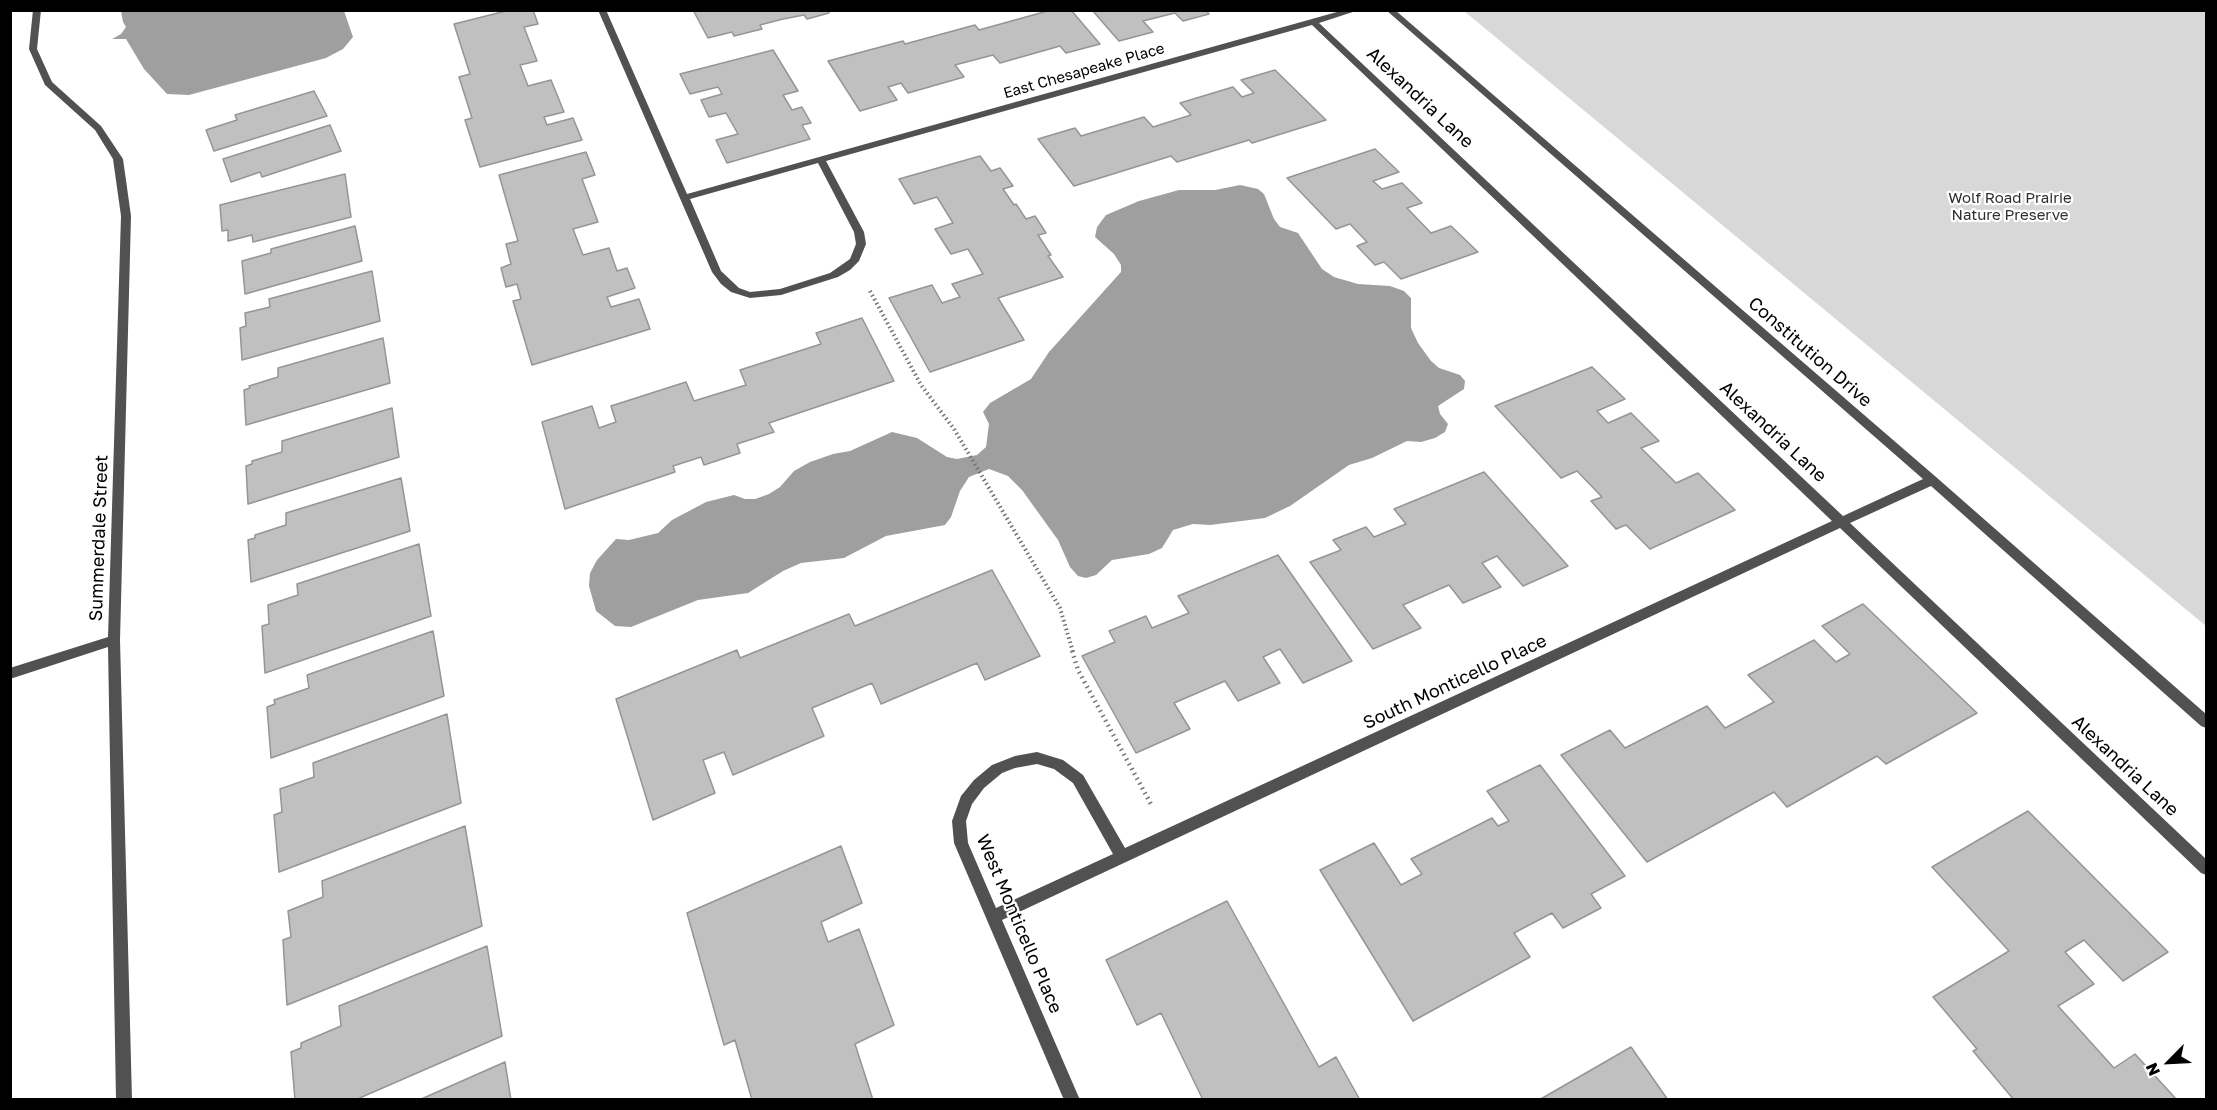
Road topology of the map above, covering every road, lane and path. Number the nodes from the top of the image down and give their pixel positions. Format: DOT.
graph roads {
  1 [pos="37,10"];
  2 [pos="602,10"];
  3 [pos="1355,10"];
  4 [pos="1390,10"];
  5 [pos="1314,22"];
  6 [pos="820,159"];
  7 [pos="684,198"];
  8 [pos="854,261"];
  9 [pos="1932,480"];
  10 [pos="1842,522"];
  11 [pos="114,640"];
  12 [pos="10,674"];
  13 [pos="2206,722"];
  14 [pos="1168,836"];
  15 [pos="1122,857"];
  16 [pos="2206,868"];
  17 [pos="993,917"];
  18 [pos="124,1100"];
  19 [pos="1072,1100"];
  1 -- 11 [label="street, Summerdale Street"];
  2 -- 7 [label="street"];
  3 -- 5 [label="street, East Chesapeake Place"];
  4 -- 9 [label="street, Constitution Drive"];
  5 -- 6 [label="street, East Chesapeake Place"];
  5 -- 10 [label="street, Alexandria Lane"];
  6 -- 7 [label="street, East Chesapeake Place"];
  6 -- 8 [label="street"];
  7 -- 8 [label="street"];
  8 -- 14 [label="path"];
  9 -- 10 [label="street, South Monticello Place"];
  9 -- 13 [label="street, Constitution Drive"];
  10 -- 14 [label="street, South Monticello Place"];
  10 -- 16 [label="street, Alexandria Lane"];
  11 -- 12 [label="street"];
  11 -- 18 [label="street, Summerdale Street"];
  14 -- 15 [label="street, South Monticello Place"];
  15 -- 17 [label="street, South Monticello Place"];
  15 -- 17 [label="street, West Monticello Place"];
  17 -- 19 [label="street, West Monticello Place"];
}
